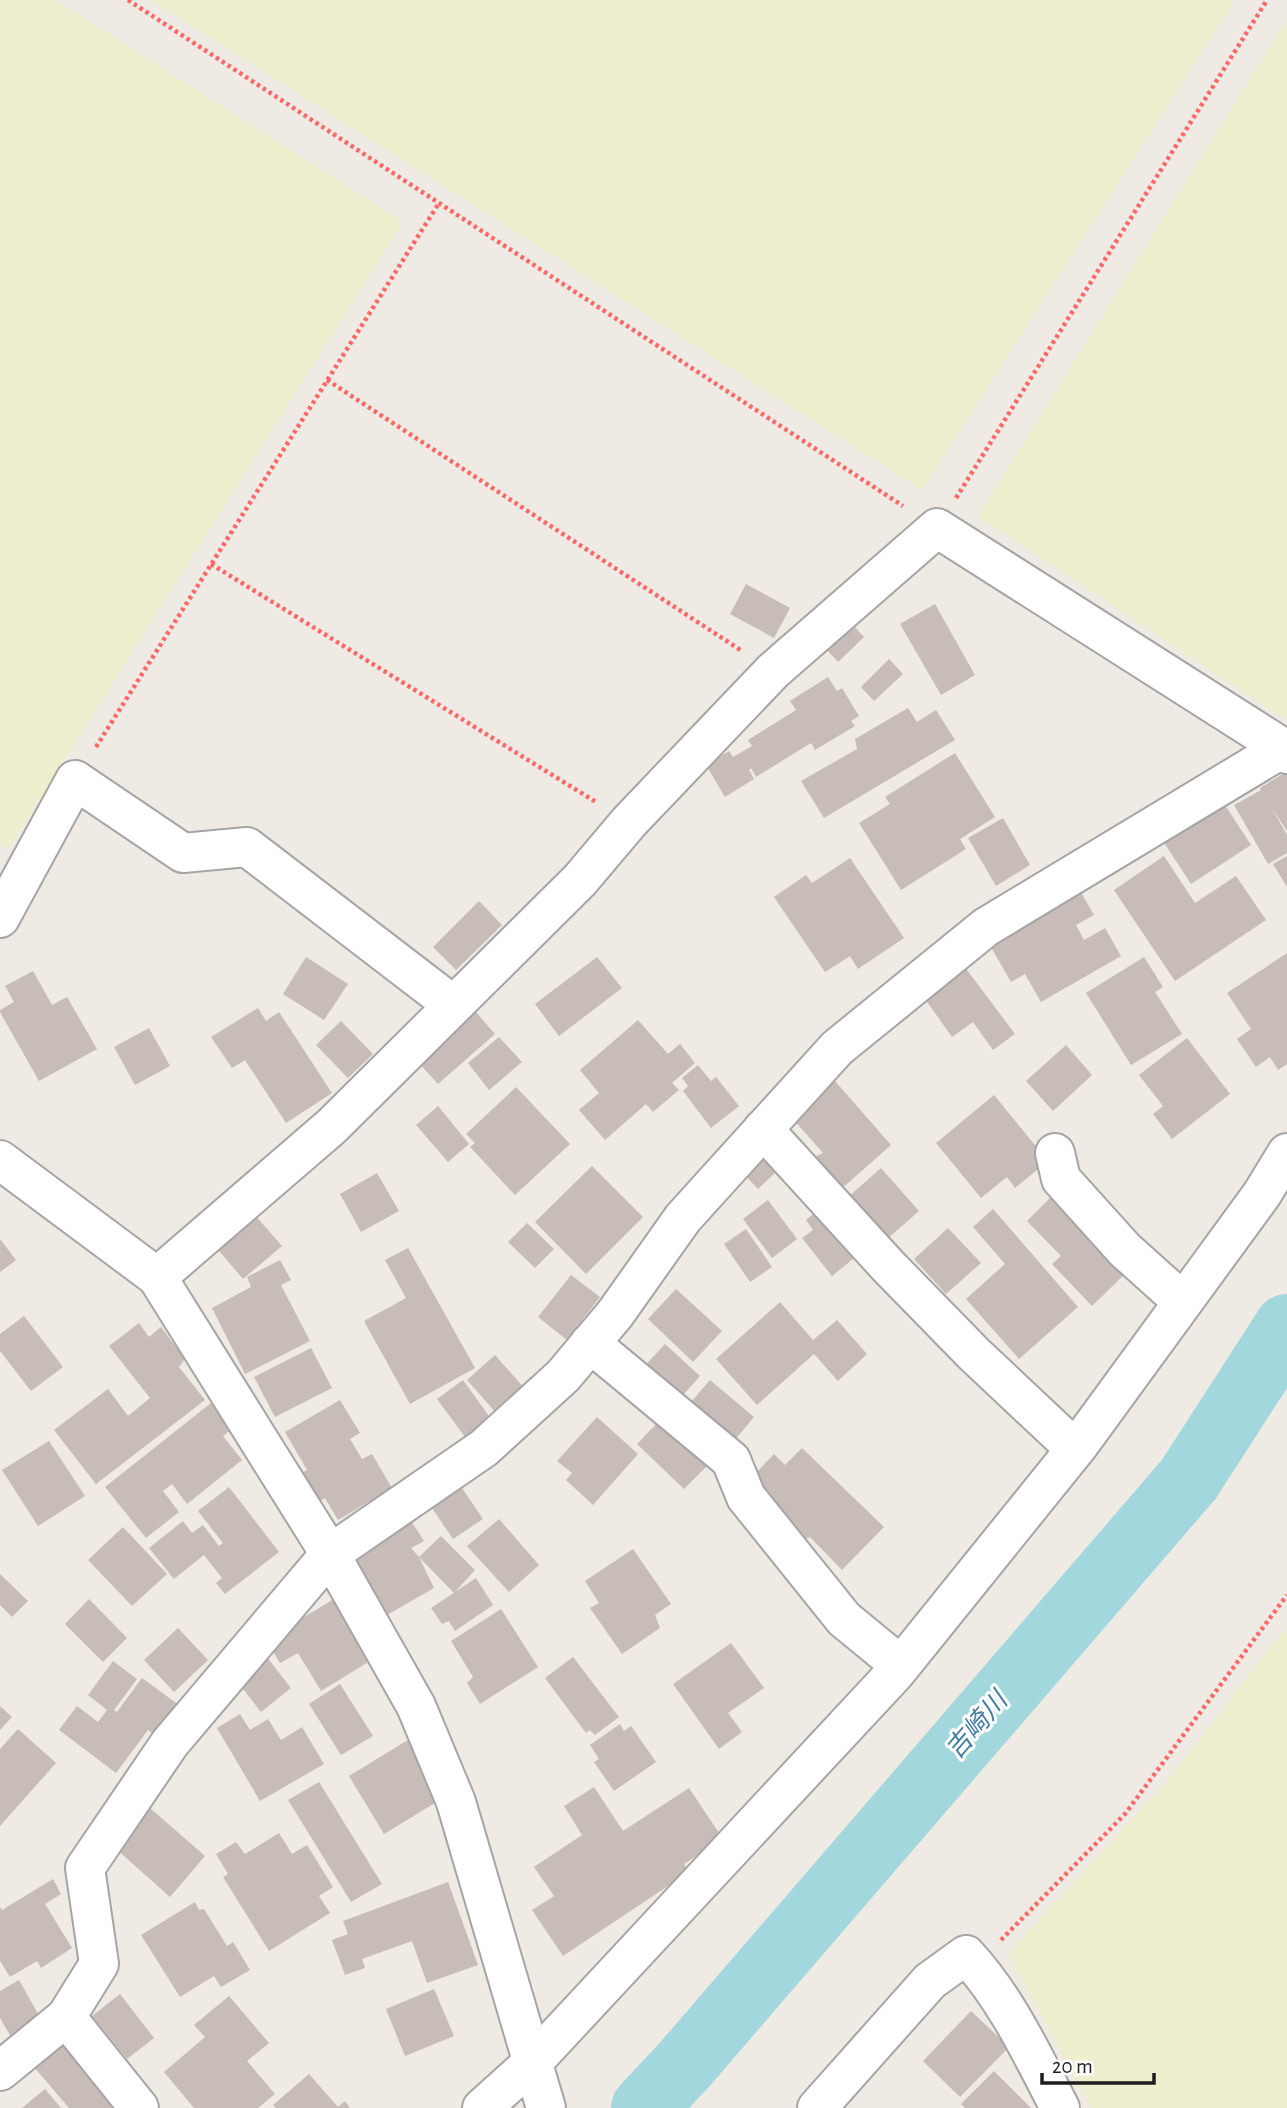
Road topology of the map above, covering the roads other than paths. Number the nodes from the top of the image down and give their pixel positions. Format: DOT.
graph roads {
  1 [pos="1285,751"];
  2 [pos="13,863"];
  3 [pos="0,918"];
  4 [pos="453,1005"];
  5 [pos="763,1129"];
  6 [pos="1055,1153"];
  7 [pos="1287,1153"];
  8 [pos="0,1160"];
  9 [pos="157,1277"];
  10 [pos="1183,1302"];
  11 [pos="590,1343"];
  12 [pos="1075,1449"];
  13 [pos="330,1554"];
  14 [pos="901,1665"];
  15 [pos="66,2017"];
  16 [pos="0,2070"];
  17 [pos="541,2089"];
  18 [pos="139,2108"];
  19 [pos="482,2108"];
  20 [pos="817,2108"];
  21 [pos="1060,2108"];
  1 -- 4 [label="street"];
  1 -- 5 [label="street"];
  2 -- 3 [label="street"];
  2 -- 4 [label="street"];
  4 -- 9 [label="street"];
  5 -- 11 [label="street"];
  5 -- 12 [label="street"];
  6 -- 10 [label="street"];
  7 -- 10 [label="street"];
  8 -- 9 [label="street"];
  9 -- 13 [label="street"];
  10 -- 12 [label="street"];
  11 -- 13 [label="street"];
  11 -- 14 [label="street"];
  12 -- 14 [label="street"];
  13 -- 15 [label="street"];
  13 -- 17 [label="street"];
  14 -- 17 [label="street"];
  15 -- 16 [label="street"];
  15 -- 18 [label="street"];
  17 -- 19 [label="street"];
  20 -- 21 [label="street"];
}
